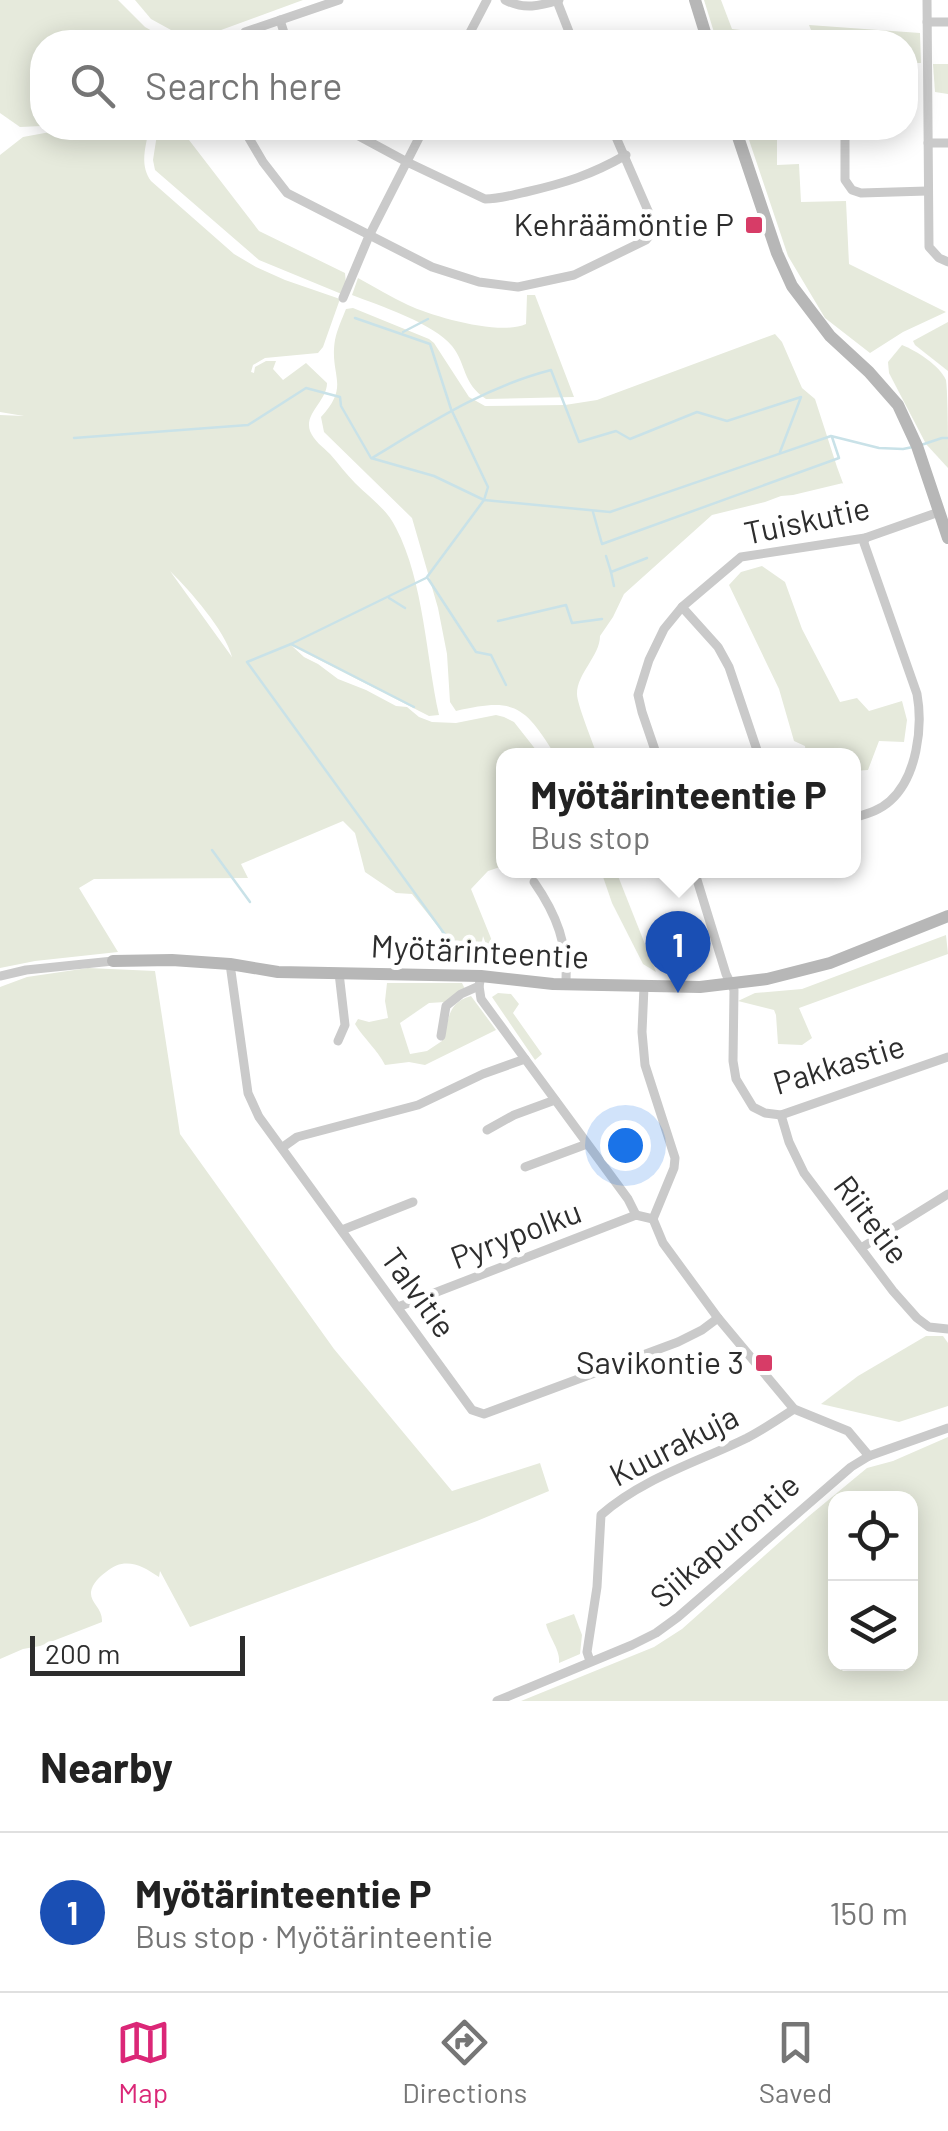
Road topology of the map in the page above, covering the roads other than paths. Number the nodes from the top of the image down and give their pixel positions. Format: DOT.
graph roads {
  1 [pos="340,0"];
  2 [pos="488,0"];
  3 [pos="506,0"];
  4 [pos="558,0"];
  5 [pos="695,0"];
  6 [pos="926,0"];
  7 [pos="280,20"];
  8 [pos="927,22"];
  9 [pos="948,22"];
  10 [pos="251,30"];
  11 [pos="284,30"];
  12 [pos="471,30"];
  13 [pos="569,30"];
  14 [pos="704,30"];
  15 [pos="250,140"];
  16 [pos="366,140"];
  17 [pos="418,140"];
  18 [pos="618,140"];
  19 [pos="739,140"];
  20 [pos="845,140"];
  21 [pos="928,143"];
  22 [pos="948,143"];
  23 [pos="626,155"];
  24 [pos="407,162"];
  25 [pos="927,191"];
  26 [pos="369,236"];
  27 [pos="948,262"];
  28 [pos="343,298"];
  29 [pos="939,512"];
  30 [pos="865,538"];
  31 [pos="948,538"];
  32 [pos="682,608"];
  33 [pos="654,748"];
  34 [pos="756,748"];
  35 [pos="861,815"];
  36 [pos="697,878"];
  37 [pos="534,882"];
  38 [pos="948,916"];
  39 [pos="113,961"];
  40 [pos="230,964"];
  41 [pos="339,972"];
  42 [pos="0,976"];
  43 [pos="480,981"];
  44 [pos="730,984"];
  45 [pos="566,985"];
  46 [pos="644,987"];
  47 [pos="440,1036"];
  48 [pos="338,1041"];
  49 [pos="948,1056"];
  50 [pos="525,1059"];
  51 [pos="555,1100"];
  52 [pos="781,1115"];
  53 [pos="487,1130"];
  54 [pos="588,1144"];
  55 [pos="283,1147"];
  56 [pos="525,1167"];
  57 [pos="948,1194"];
  58 [pos="413,1202"];
  59 [pos="636,1216"];
  60 [pos="653,1219"];
  61 [pos="342,1230"];
  62 [pos="860,1248"];
  63 [pos="398,1307"];
  64 [pos="718,1318"];
  65 [pos="948,1329"];
  66 [pos="794,1409"];
  67 [pos="948,1428"];
  68 [pos="870,1456"];
  69 [pos="590,1661"];
  70 [pos="498,1701"];
  1 -- 7 [label="street"];
  2 -- 12 [label="street"];
  3 -- 4 [label="street"];
  4 -- 13 [label="street"];
  5 -- 14 [label="street"];
  6 -- 8 [label="street"];
  7 -- 10 [label="street"];
  7 -- 11 [label="street"];
  8 -- 9 [label="street"];
  8 -- 21 [label="street"];
  15 -- 26 [label="street"];
  16 -- 24 [label="street"];
  17 -- 24 [label="street"];
  18 -- 23 [label="street"];
  19 -- 29 [label="street"];
  20 -- 25 [label="street"];
  21 -- 22 [label="street"];
  21 -- 25 [label="street"];
  23 -- 24 [label="street"];
  23 -- 26 [label="street"];
  24 -- 26 [label="street"];
  25 -- 27 [label="street"];
  26 -- 28 [label="street"];
  29 -- 30 [label="street, Tuiskutie"];
  29 -- 31 [label="street"];
  30 -- 32 [label="street, Tuiskutie"];
  30 -- 35 [label="street"];
  32 -- 33 [label="street, Tuiskutie"];
  32 -- 34 [label="street"];
  36 -- 44 [label="street"];
  37 -- 45 [label="street"];
  38 -- 44 [label="street, Myötärinteentie"];
  39 -- 40 [label="street, Myötärinteentie"];
  39 -- 42 [label="street, Myötärinteentie"];
  40 -- 41 [label="street, Myötärinteentie"];
  40 -- 55 [label="street, Talvitie"];
  41 -- 43 [label="street, Myötärinteentie"];
  41 -- 48 [label="street"];
  43 -- 45 [label="street, Myötärinteentie"];
  43 -- 47 [label="street"];
  43 -- 50 [label="street"];
  44 -- 46 [label="street, Myötärinteentie"];
  44 -- 52 [label="street, Pakkastie"];
  45 -- 46 [label="street, Myötärinteentie"];
  46 -- 60 [label="street"];
  49 -- 52 [label="street, Pakkastie"];
  50 -- 51 [label="street"];
  50 -- 55 [label="street"];
  51 -- 53 [label="street"];
  51 -- 54 [label="street"];
  52 -- 62 [label="street, Riitetie"];
  54 -- 56 [label="street"];
  54 -- 59 [label="street"];
  55 -- 61 [label="street, Talvitie"];
  57 -- 62 [label="street"];
  58 -- 61 [label="street"];
  59 -- 60 [label="street"];
  59 -- 63 [label="street, Pyrypolku"];
  60 -- 64 [label="street"];
  61 -- 63 [label="street, Talvitie"];
  62 -- 65 [label="street, Riitetie"];
  63 -- 64 [label="street, Talvitie"];
  64 -- 66 [label="street"];
  66 -- 68 [label="street"];
  66 -- 69 [label="street, Kuurakuja"];
  67 -- 68 [label="street, Siikapurontie"];
  68 -- 69 [label="street, Siikapurontie"];
  69 -- 70 [label="street, Siikapurontie"];
}
